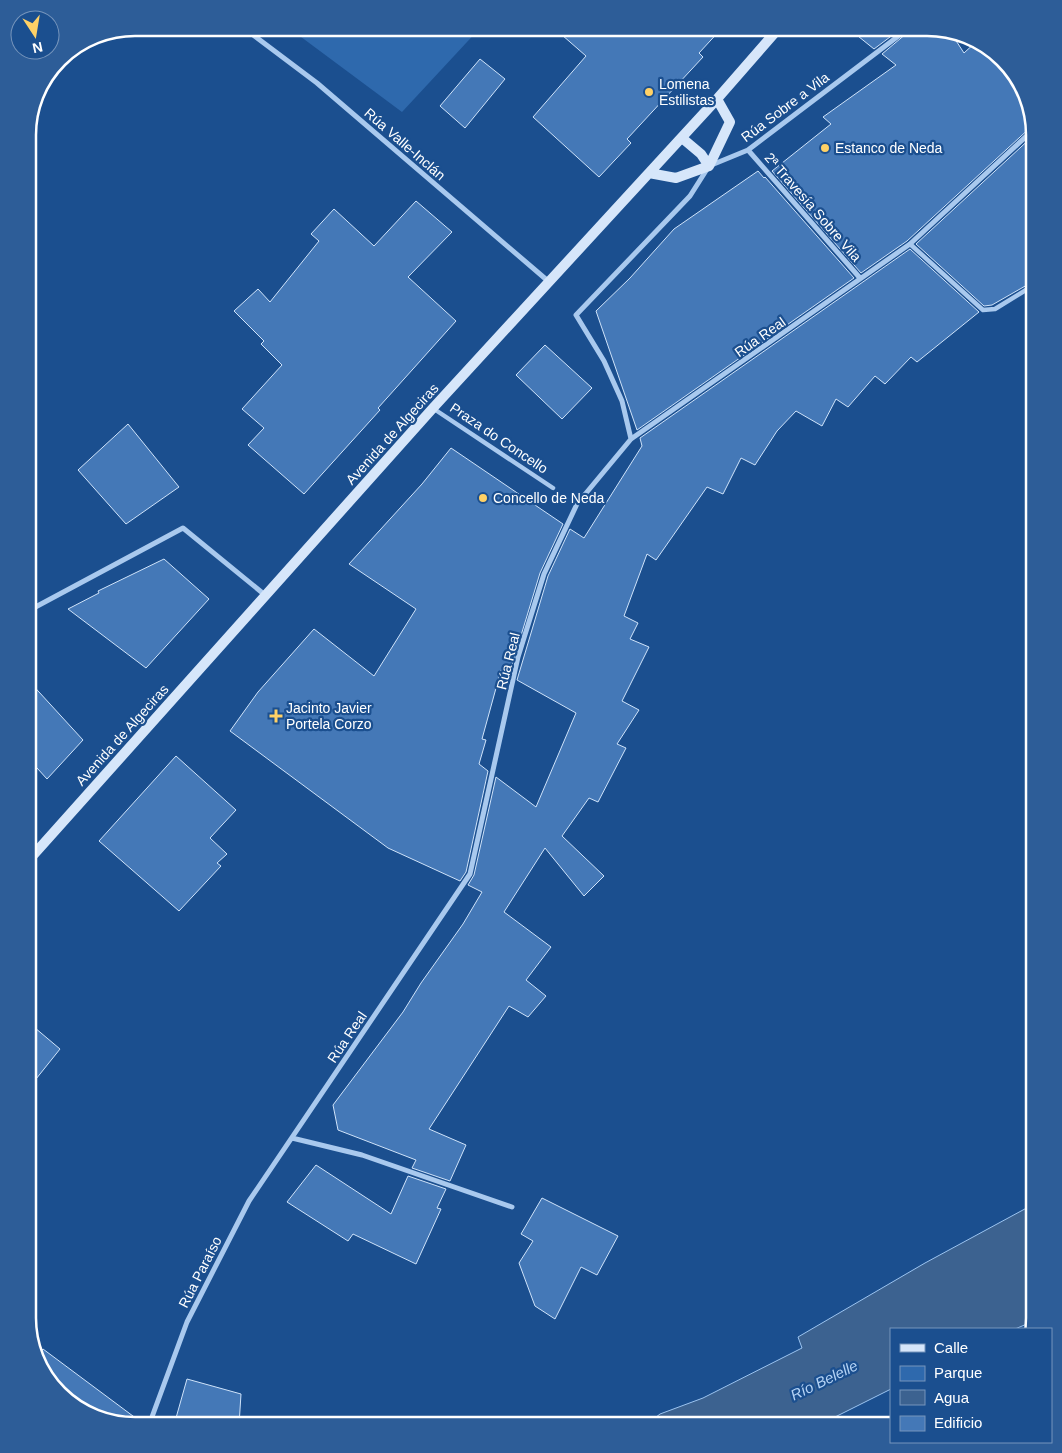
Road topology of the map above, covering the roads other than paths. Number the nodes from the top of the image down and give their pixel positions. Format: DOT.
graph roads {
  1 [pos="255,36"];
  2 [pos="772,36"];
  3 [pos="898,36"];
  4 [pos="717,100"];
  5 [pos="1026,136"];
  6 [pos="682,138"];
  7 [pos="748,150"];
  8 [pos="709,166"];
  9 [pos="648,173"];
  10 [pos="910,244"];
  11 [pos="860,278"];
  12 [pos="548,281"];
  13 [pos="1026,291"];
  14 [pos="433,408"];
  15 [pos="631,439"];
  16 [pos="553,488"];
  17 [pos="266,596"];
  18 [pos="36,607"];
  19 [pos="36,852"];
  20 [pos="292,1138"];
  21 [pos="512,1207"];
  22 [pos="152,1417"];
  1 -- 12 [label="street, Rúa Valle-Inclán"];
  2 -- 4 [label="main road, Avenida de Algeciras"];
  3 -- 7 [label="street, Rúa Sobre a Vila"];
  4 -- 6 [label="main road, Avenida de Algeciras"];
  4 -- 8 [label="main road"];
  5 -- 10 [label="street, Rúa Real"];
  6 -- 8 [label="main road"];
  6 -- 9 [label="main road, Avenida de Algeciras"];
  7 -- 8 [label="street, Rúa Sobre a Vila"];
  7 -- 11 [label="street, 2ª Travesía Sobre Vila"];
  8 -- 9 [label="main road"];
  8 -- 15 [label="street"];
  9 -- 12 [label="main road, Avenida de Algeciras"];
  10 -- 11 [label="street, Rúa Real"];
  10 -- 13 [label="street"];
  11 -- 15 [label="street, Rúa Real"];
  12 -- 14 [label="main road, Avenida de Algeciras"];
  14 -- 16 [label="street, Praza do Concello"];
  14 -- 17 [label="main road, Avenida de Algeciras"];
  15 -- 20 [label="street, Rúa Real"];
  17 -- 18 [label="street"];
  17 -- 19 [label="main road, Avenida de Algeciras"];
  20 -- 21 [label="street"];
  20 -- 22 [label="street, Rúa Paraíso"];
}
